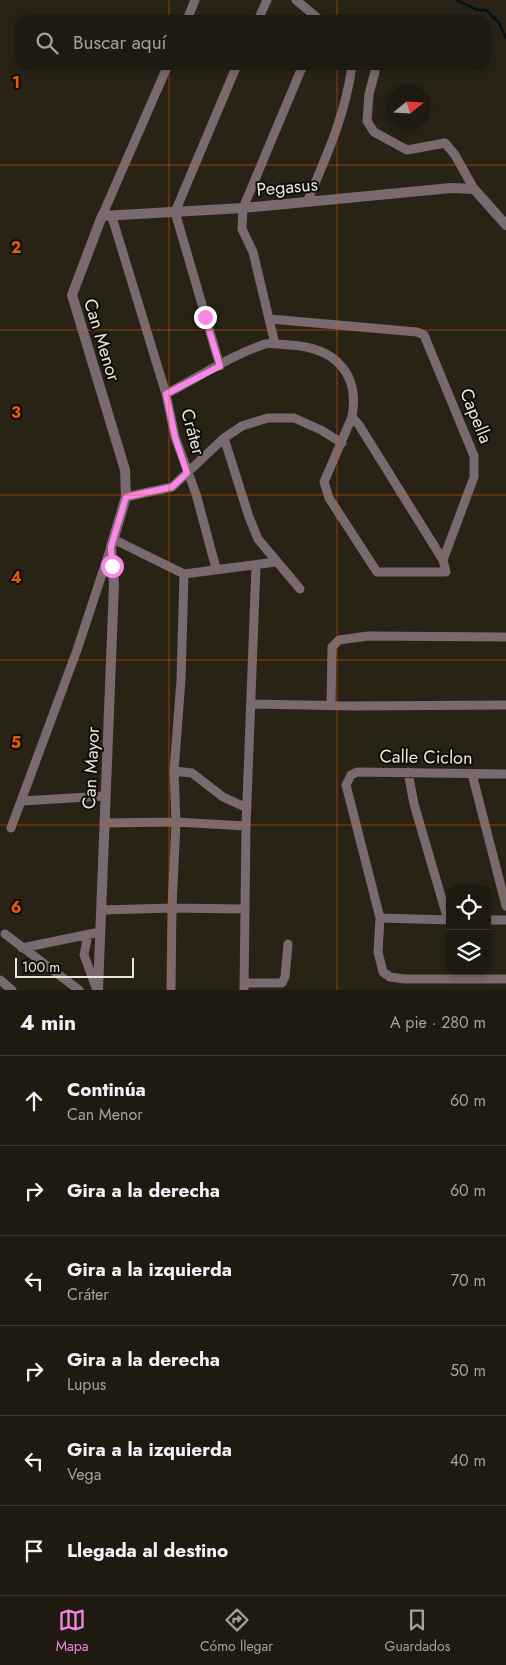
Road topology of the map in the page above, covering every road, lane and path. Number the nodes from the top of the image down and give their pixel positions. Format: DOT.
graph roads {
  1 [pos="195,0"];
  2 [pos="267,0"];
  3 [pos="296,0"];
  4 [pos="189,15"];
  5 [pos="260,15"];
  6 [pos="314,15"];
  7 [pos="166,70"];
  8 [pos="235,70"];
  9 [pos="301,70"];
  10 [pos="351,70"];
  11 [pos="375,70"];
  12 [pos="474,189"];
  13 [pos="307,202"];
  14 [pos="243,208"];
  15 [pos="175,212"];
  16 [pos="107,217"];
  17 [pos="506,225"];
  18 [pos="270,319"];
  19 [pos="275,344"];
  20 [pos="220,366"];
  21 [pos="166,394"];
  22 [pos="352,417"];
  23 [pos="224,438"];
  24 [pos="342,443"];
  25 [pos="187,473"];
  26 [pos="126,497"];
  27 [pos="112,543"];
  28 [pos="443,560"];
  29 [pos="276,562"];
  30 [pos="256,566"];
  31 [pos="216,568"];
  32 [pos="184,574"];
  33 [pos="300,589"];
  34 [pos="506,636"];
  35 [pos="252,704"];
  36 [pos="506,705"];
  37 [pos="331,706"];
  38 [pos="174,771"];
  39 [pos="408,772"];
  40 [pos="472,774"];
  41 [pos="506,774"];
  42 [pos="105,796"];
  43 [pos="22,801"];
  44 [pos="247,808"];
  45 [pos="176,822"];
  46 [pos="104,823"];
  47 [pos="246,826"];
  48 [pos="11,828"];
  49 [pos="506,906"];
  50 [pos="172,908"];
  51 [pos="245,909"];
  52 [pos="103,910"];
  53 [pos="446,910"];
  54 [pos="380,918"];
  55 [pos="446,920"];
  56 [pos="491,920"];
  57 [pos="506,920"];
  58 [pos="100,932"];
  59 [pos="5,934"];
  60 [pos="88,934"];
  61 [pos="288,944"];
  62 [pos="22,948"];
  63 [pos="506,979"];
  64 [pos="0,980"];
  65 [pos="244,987"];
  66 [pos="12,990"];
  67 [pos="79,990"];
  68 [pos="98,990"];
  69 [pos="171,990"];
  1 -- 4 [label="street"];
  2 -- 5 [label="street"];
  3 -- 6 [label="street"];
  7 -- 16 [label="street, Can Menor"];
  8 -- 15 [label="street"];
  9 -- 14 [label="street"];
  10 -- 13 [label="street"];
  11 -- 12 [label="street"];
  12 -- 13 [label="street, Pegasus"];
  12 -- 17 [label="street"];
  13 -- 14 [label="street, Pegasus"];
  14 -- 15 [label="street, Pegasus"];
  14 -- 18 [label="street"];
  15 -- 16 [label="street, Pegasus"];
  15 -- 20 [label="street"];
  16 -- 21 [label="street, Cráter"];
  16 -- 26 [label="street, Can Menor"];
  18 -- 19 [label="street"];
  18 -- 28 [label="street, Capella"];
  19 -- 20 [label="street"];
  19 -- 22 [label="street"];
  20 -- 21 [label="street"];
  21 -- 25 [label="street, Cráter"];
  22 -- 24 [label="street"];
  22 -- 28 [label="street"];
  23 -- 24 [label="street"];
  23 -- 25 [label="street"];
  23 -- 29 [label="street"];
  24 -- 28 [label="street, Capella"];
  25 -- 26 [label="street"];
  25 -- 31 [label="street, Cráter"];
  26 -- 27 [label="street, Can Menor"];
  27 -- 32 [label="street"];
  27 -- 42 [label="street, Can Mayor"];
  27 -- 43 [label="street"];
  29 -- 30 [label="street"];
  29 -- 33 [label="street"];
  30 -- 31 [label="street"];
  30 -- 35 [label="street"];
  31 -- 32 [label="street"];
  32 -- 38 [label="street"];
  34 -- 37 [label="street"];
  35 -- 37 [label="street"];
  35 -- 44 [label="street"];
  36 -- 37 [label="street"];
  38 -- 44 [label="street"];
  38 -- 45 [label="street"];
  39 -- 40 [label="street, Calle Ciclon"];
  39 -- 53 [label="street"];
  39 -- 54 [label="street, Calle Ciclon"];
  40 -- 41 [label="street, Calle Ciclon"];
  40 -- 49 [label="street"];
  42 -- 43 [label="street"];
  42 -- 46 [label="street, Can Mayor"];
  43 -- 48 [label="street"];
  44 -- 47 [label="street"];
  45 -- 46 [label="street"];
  45 -- 47 [label="street"];
  45 -- 50 [label="street"];
  46 -- 52 [label="street, Can Mayor"];
  47 -- 51 [label="street"];
  50 -- 51 [label="street"];
  50 -- 52 [label="street"];
  50 -- 69 [label="street"];
  51 -- 65 [label="street"];
  52 -- 58 [label="street, Can Mayor"];
  54 -- 55 [label="street"];
  54 -- 63 [label="street"];
  56 -- 57 [label="street"];
  58 -- 60 [label="street"];
  58 -- 68 [label="street, Can Mayor"];
  59 -- 62 [label="street"];
  60 -- 62 [label="street"];
  60 -- 68 [label="street"];
  61 -- 65 [label="street"];
  62 -- 67 [label="street"];
  64 -- 66 [label="street"];
}
